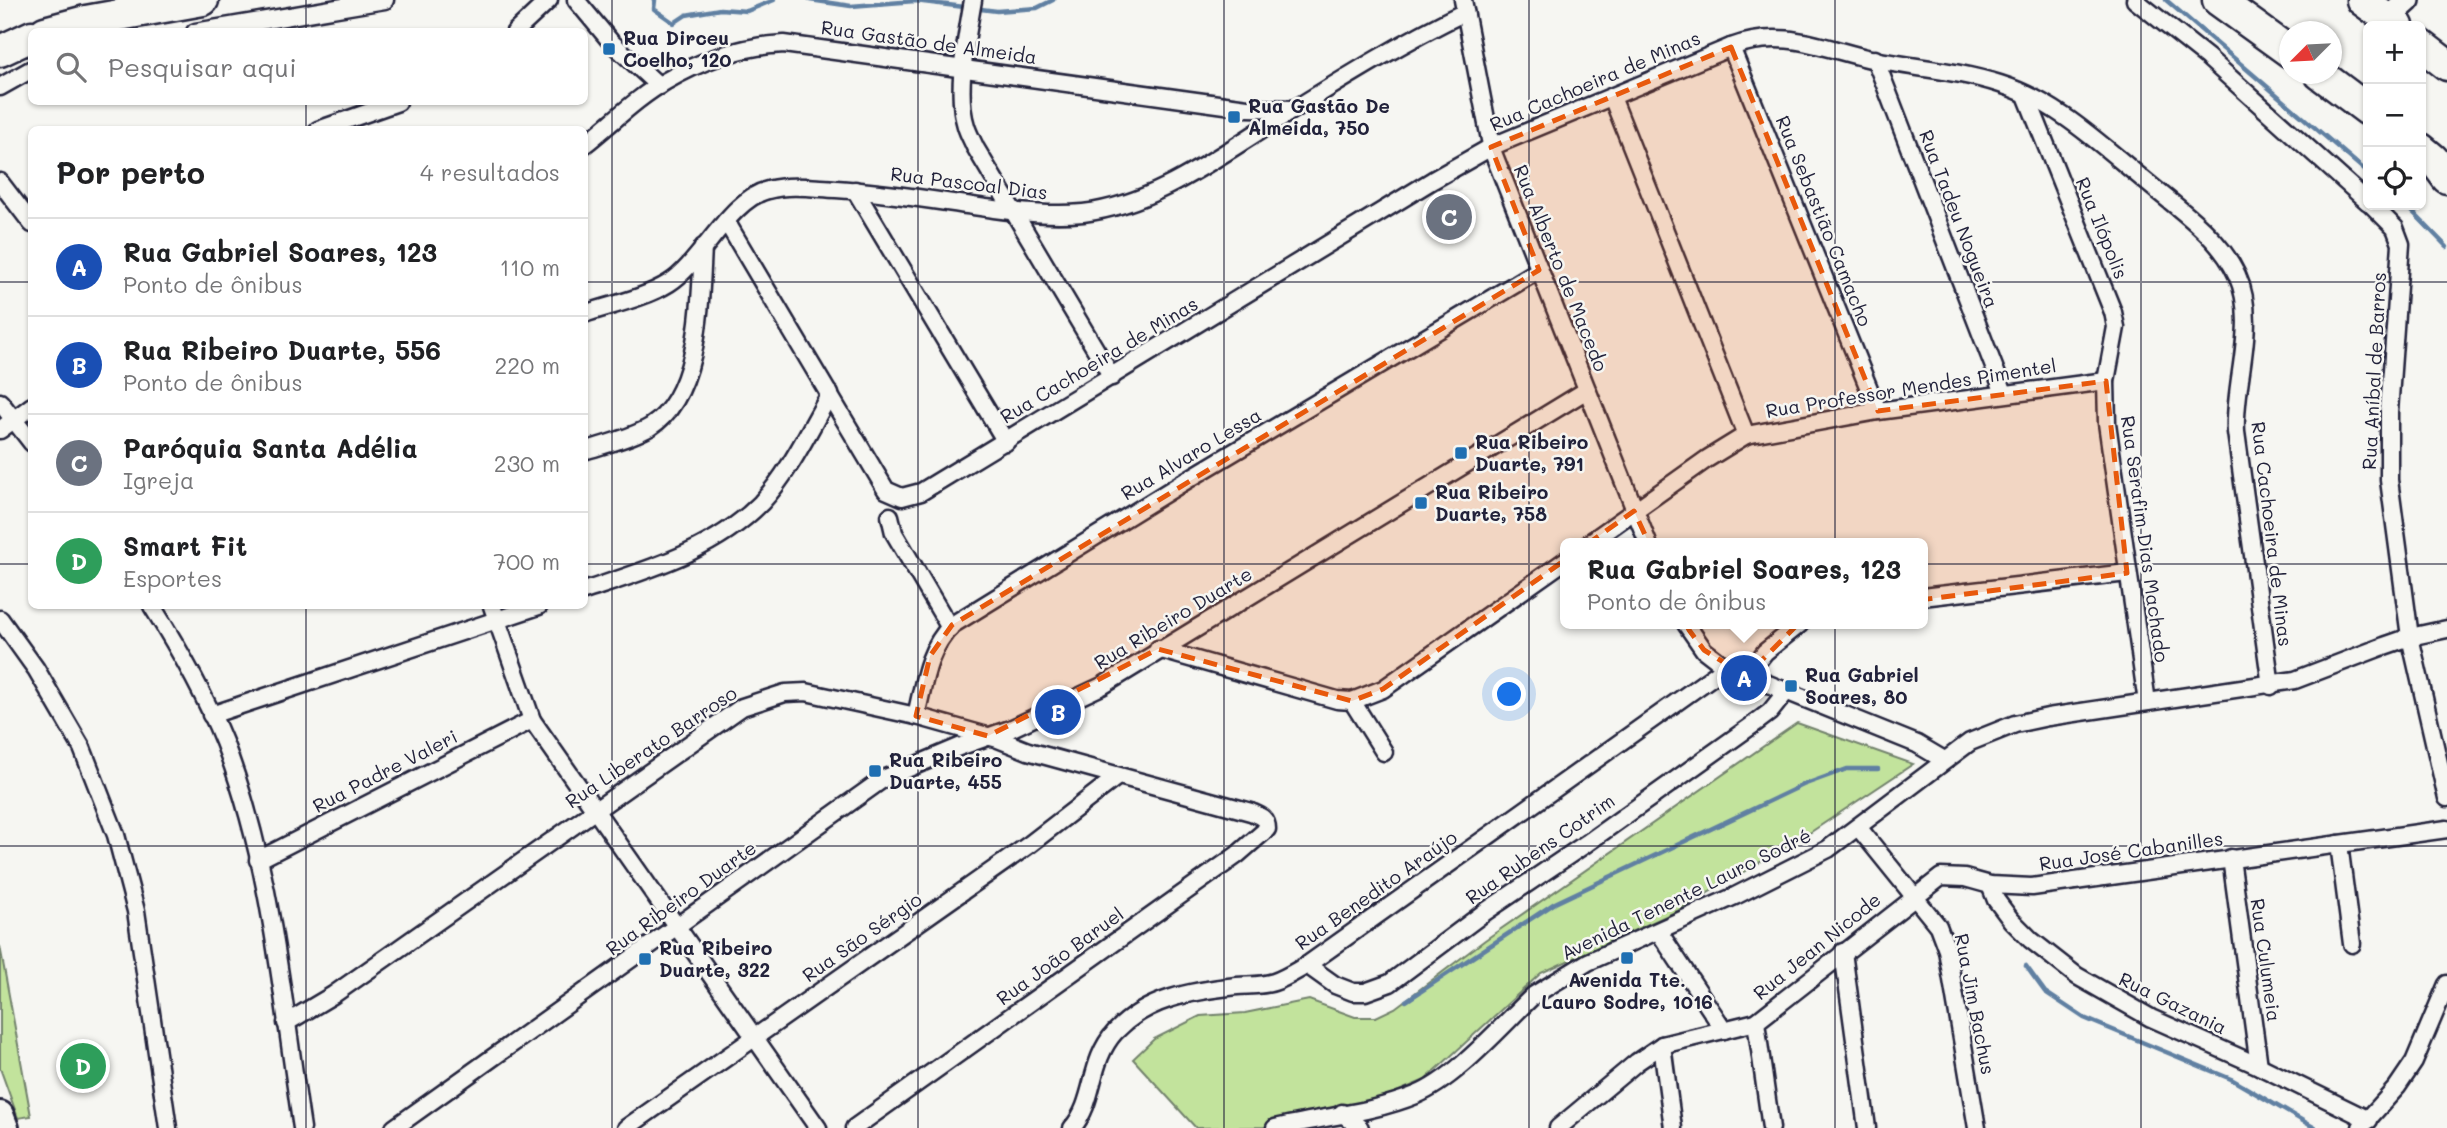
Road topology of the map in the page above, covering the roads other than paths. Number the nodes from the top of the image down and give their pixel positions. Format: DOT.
graph roads {
  1 [pos="203,0"];
  2 [pos="385,0"];
  3 [pos="549,0"];
  4 [pos="576,0"];
  5 [pos="973,0"];
  6 [pos="2135,0"];
  7 [pos="2362,0"];
  8 [pos="2228,5"];
  9 [pos="1464,6"];
  10 [pos="2398,15"];
  11 [pos="60,28"];
  12 [pos="219,28"];
  13 [pos="519,28"];
  14 [pos="28,38"];
  15 [pos="2279,44"];
  16 [pos="1731,47"];
  17 [pos="2426,49"];
  18 [pos="0,51"];
  19 [pos="1875,60"];
  20 [pos="2447,65"];
  21 [pos="964,68"];
  22 [pos="28,70"];
  23 [pos="2333,84"];
  24 [pos="659,86"];
  25 [pos="0,87"];
  26 [pos="2026,95"];
  27 [pos="1612,97"];
  28 [pos="389,105"];
  29 [pos="2363,106"];
  30 [pos="1295,109"];
  31 [pos="329,126"];
  32 [pos="588,142"];
  33 [pos="1491,147"];
  34 [pos="0,182"];
  35 [pos="855,190"];
  36 [pos="2363,197"];
  37 [pos="2377,210"];
  38 [pos="1014,211"];
  39 [pos="28,219"];
  40 [pos="726,221"];
  41 [pos="703,247"];
  42 [pos="1539,270"];
  43 [pos="588,313"];
  44 [pos="1112,377"];
  45 [pos="2106,381"];
  46 [pos="1587,390"];
  47 [pos="2004,393"];
  48 [pos="830,394"];
  49 [pos="0,402"];
  50 [pos="28,409"];
  51 [pos="1878,411"];
  52 [pos="14,420"];
  53 [pos="0,430"];
  54 [pos="1746,435"];
  55 [pos="28,438"];
  56 [pos="1006,442"];
  57 [pos="588,450"];
  58 [pos="1634,511"];
  59 [pos="890,516"];
  60 [pos="1596,538"];
  61 [pos="1646,538"];
  62 [pos="1560,564"];
  63 [pos="2127,573"];
  64 [pos="588,590"];
  65 [pos="1928,596"];
  66 [pos="154,609"];
  67 [pos="516,609"];
  68 [pos="494,612"];
  69 [pos="0,619"];
  70 [pos="950,628"];
  71 [pos="1689,629"];
  72 [pos="1794,629"];
  73 [pos="2447,629"];
  74 [pos="2410,637"];
  75 [pos="1158,649"];
  76 [pos="1726,667"];
  77 [pos="1746,676"];
  78 [pos="2271,686"];
  79 [pos="1786,692"];
  80 [pos="1352,701"];
  81 [pos="2147,702"];
  82 [pos="211,715"];
  83 [pos="916,716"];
  84 [pos="531,720"];
  85 [pos="988,736"];
  86 [pos="1384,752"];
  87 [pos="1944,760"];
  88 [pos="1118,776"];
  89 [pos="2447,797"];
  90 [pos="595,810"];
  91 [pos="1251,813"];
  92 [pos="1858,827"];
  93 [pos="2447,829"];
  94 [pos="2339,844"];
  95 [pos="2231,858"];
  96 [pos="258,860"];
  97 [pos="1990,885"];
  98 [pos="1915,895"];
  99 [pos="677,928"];
  100 [pos="1658,932"];
  101 [pos="2352,944"];
  102 [pos="1843,952"];
  103 [pos="1307,965"];
  104 [pos="2447,984"];
  105 [pos="1756,1022"];
  106 [pos="286,1023"];
  107 [pos="1724,1030"];
  108 [pos="755,1038"];
  109 [pos="1662,1045"];
  110 [pos="2259,1066"];
  111 [pos="1342,1113"];
  112 [pos="0,1115"];
  113 [pos="1574,1122"];
  114 [pos="2365,1124"];
  115 [pos="5,1128"];
  116 [pos="168,1128"];
  117 [pos="302,1128"];
  118 [pos="394,1128"];
  119 [pos="626,1128"];
  120 [pos="818,1128"];
  121 [pos="855,1128"];
  122 [pos="1072,1128"];
  123 [pos="1275,1128"];
  124 [pos="1360,1128"];
  125 [pos="1558,1128"];
  126 [pos="1673,1128"];
  127 [pos="1771,1128"];
  128 [pos="1867,1128"];
  129 [pos="1977,1128"];
  1 -- 11 [label="highway"];
  2 -- 12 [label="street"];
  3 -- 13 [label="street"];
  4 -- 24 [label="street"];
  5 -- 21 [label="street"];
  6 -- 36 [label="street, Rua Aníbal de Barros"];
  7 -- 10 [label="highway"];
  8 -- 15 [label="highway"];
  9 -- 30 [label="street, Rua Pascoal Dias"];
  9 -- 33 [label="street, Rua Alberto de Macedo"];
  14 -- 18 [label="highway"];
  16 -- 19 [label="street, Rua Cachoeira de Minas"];
  16 -- 27 [label="street, Rua Cachoeira de Minas"];
  16 -- 51 [label="street, Rua Sebastião Camacho"];
  17 -- 20 [label="highway"];
  19 -- 26 [label="street, Rua Cachoeira de Minas"];
  19 -- 47 [label="street, Rua Tadeu Nogueira"];
  21 -- 24 [label="street, Rua Gastão de Almeida"];
  21 -- 30 [label="street, Rua Gastão de Almeida"];
  21 -- 38 [label="street"];
  22 -- 25 [label="street"];
  23 -- 29 [label="highway"];
  24 -- 32 [label="street, Rua Gastão de Almeida"];
  26 -- 45 [label="street, Rua Ilópolis"];
  26 -- 78 [label="street, Rua Cachoeira de Minas"];
  27 -- 33 [label="street, Rua Cachoeira de Minas"];
  27 -- 54 [label="street"];
  28 -- 31 [label="street"];
  30 -- 38 [label="street, Rua Pascoal Dias"];
  33 -- 42 [label="street, Rua Alberto de Macedo"];
  33 -- 44 [label="street, Rua Cachoeira de Minas"];
  34 -- 39 [label="street"];
  35 -- 38 [label="street, Rua Pascoal Dias"];
  35 -- 40 [label="street, Rua Pascoal Dias"];
  35 -- 56 [label="street"];
  37 -- 74 [label="street, Rua Aníbal de Barros"];
  38 -- 44 [label="street"];
  40 -- 41 [label="street, Rua Pascoal Dias"];
  40 -- 48 [label="street, Rua Cachoeira de Minas"];
  41 -- 43 [label="street, Rua Pascoal Dias"];
  41 -- 57 [label="street"];
  42 -- 46 [label="street, Rua Alberto de Macedo"];
  42 -- 70 [label="street, Rua Alvaro Lessa"];
  44 -- 56 [label="street, Rua Cachoeira de Minas"];
  45 -- 47 [label="street, Rua Professor Mendes Pimentel"];
  45 -- 63 [label="street, Rua Serafim Dias Machado"];
  46 -- 58 [label="street, Rua Alberto de Macedo"];
  46 -- 75 [label="street, Rua Ribeiro Duarte"];
  47 -- 51 [label="street, Rua Professor Mendes Pimentel"];
  48 -- 56 [label="street, Rua Cachoeira de Minas"];
  48 -- 64 [label="street"];
  49 -- 52 [label="street"];
  50 -- 52 [label="street"];
  51 -- 54 [label="street, Rua Professor Mendes Pimentel"];
  52 -- 53 [label="street"];
  52 -- 55 [label="street"];
  54 -- 58 [label="street, Rua Professor Mendes Pimentel"];
  58 -- 60 [label="street, Rua Professor Mendes Pimentel"];
  58 -- 61 [label="street, Rua Alberto de Macedo"];
  59 -- 70 [label="street"];
  62 -- 80 [label="street"];
  63 -- 65 [label="street"];
  63 -- 81 [label="street, Rua Serafim Dias Machado"];
  66 -- 82 [label="street"];
  67 -- 68 [label="street"];
  68 -- 82 [label="street"];
  68 -- 84 [label="street"];
  69 -- 116 [label="street"];
  70 -- 83 [label="street, Rua Alvaro Lessa"];
  71 -- 76 [label="street"];
  72 -- 77 [label="street"];
  73 -- 74 [label="street, Avenida Tenente Lauro Sodré"];
  74 -- 78 [label="street, Avenida Tenente Lauro Sodré"];
  74 -- 89 [label="street, Rua Aníbal de Barros"];
  75 -- 80 [label="street"];
  75 -- 85 [label="street, Rua Ribeiro Duarte"];
  76 -- 77 [label="street"];
  76 -- 103 [label="street, Rua Benedito Araújo"];
  77 -- 79 [label="street"];
  78 -- 81 [label="street, Avenida Tenente Lauro Sodré"];
  79 -- 87 [label="street"];
  79 -- 103 [label="street, Rua Rubens Cotrim"];
  80 -- 86 [label="street"];
  81 -- 87 [label="street, Avenida Tenente Lauro Sodré"];
  82 -- 96 [label="street"];
  83 -- 85 [label="street, Rua Liberato Barroso"];
  83 -- 90 [label="street, Rua Liberato Barroso"];
  84 -- 90 [label="street"];
  84 -- 96 [label="street, Rua Padre Valeri"];
  85 -- 88 [label="street, Rua Liberato Barroso"];
  85 -- 99 [label="street, Rua Ribeiro Duarte"];
  87 -- 92 [label="street, Avenida Tenente Lauro Sodré"];
  88 -- 91 [label="street, Rua Liberato Barroso"];
  88 -- 108 [label="street, Rua São Sérgio"];
  90 -- 99 [label="street"];
  90 -- 106 [label="street, Rua Liberato Barroso"];
  91 -- 121 [label="street, Rua João Baruel"];
  92 -- 98 [label="street"];
  92 -- 100 [label="street, Avenida Tenente Lauro Sodré"];
  93 -- 94 [label="street, Rua José Cabanilles"];
  94 -- 95 [label="street, Rua José Cabanilles"];
  94 -- 101 [label="street"];
  95 -- 97 [label="street, Rua José Cabanilles"];
  95 -- 110 [label="street, Rua Culumeia"];
  96 -- 106 [label="street"];
  97 -- 98 [label="street, Rua José Cabanilles"];
  97 -- 110 [label="street, Rua Gazania"];
  98 -- 102 [label="street, Rua Jean Nicode"];
  98 -- 129 [label="street, Rua Jim Bachus"];
  99 -- 108 [label="street"];
  99 -- 118 [label="street, Rua Ribeiro Duarte"];
  100 -- 107 [label="street"];
  100 -- 111 [label="street, Avenida Tenente Lauro Sodré"];
  102 -- 105 [label="street, Rua Jean Nicode"];
  102 -- 128 [label="street"];
  103 -- 122 [label="street, Rua Benedito Araújo"];
  104 -- 114 [label="street"];
  105 -- 107 [label="street, Rua Jean Nicode"];
  105 -- 127 [label="street"];
  106 -- 117 [label="street"];
  107 -- 109 [label="street, Rua Jean Nicode"];
  108 -- 119 [label="street, Rua São Sérgio"];
  108 -- 120 [label="street"];
  109 -- 113 [label="street"];
  109 -- 126 [label="street"];
  110 -- 114 [label="street, Rua Gazania"];
  111 -- 123 [label="street, Avenida Tenente Lauro Sodré"];
  111 -- 124 [label="street"];
  112 -- 115 [label="main road"];
  113 -- 125 [label="street"];
}
